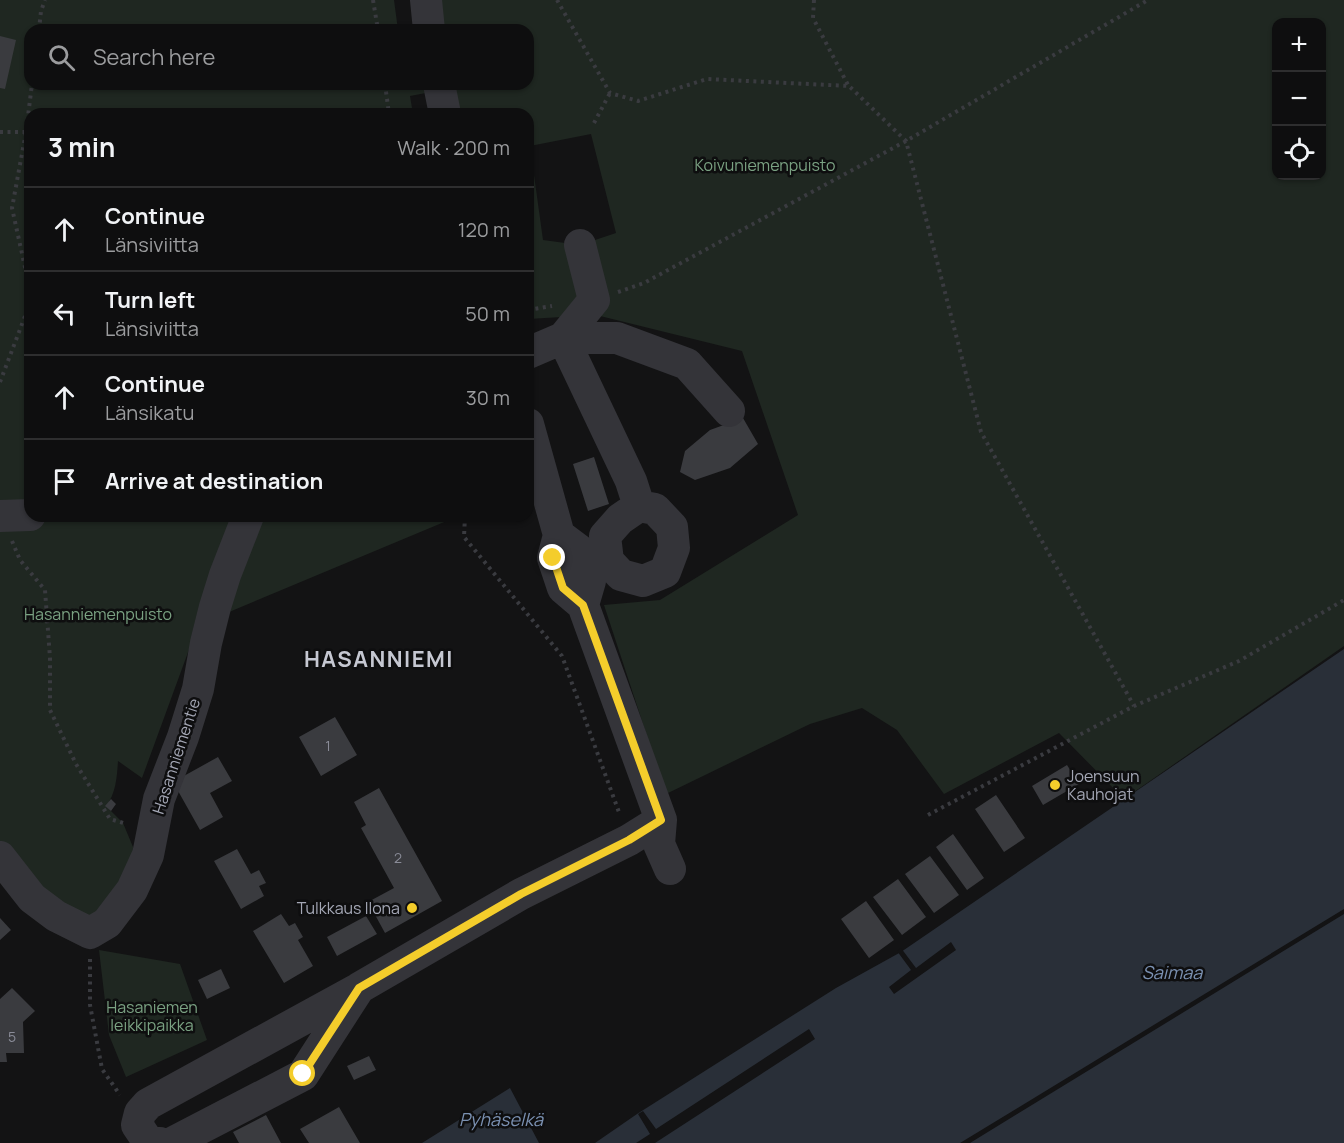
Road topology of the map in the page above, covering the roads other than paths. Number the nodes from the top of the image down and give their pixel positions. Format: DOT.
graph roads {
  1 [pos="426,0"];
  2 [pos="428,24"];
  3 [pos="440,90"];
  4 [pos="444,108"];
  5 [pos="580,245"];
  6 [pos="563,338"];
  7 [pos="534,350"];
  8 [pos="729,411"];
  9 [pos="534,442"];
  10 [pos="639,506"];
  11 [pos="246,522"];
  12 [pos="605,536"];
  13 [pos="564,539"];
  14 [pos="661,820"];
  15 [pos="0,857"];
  16 [pos="670,869"];
  17 [pos="359,988"];
  18 [pos="160,1143"];
  19 [pos="172,1143"];
  1 -- 2 [label="street"];
  3 -- 4 [label="street"];
  5 -- 6 [label="street"];
  6 -- 7 [label="street"];
  6 -- 8 [label="street"];
  6 -- 10 [label="street"];
  9 -- 13 [label="street"];
  10 -- 12 [label="street"];
  10 -- 12 [label="street"];
  11 -- 15 [label="street, Hasanniementie"];
  12 -- 13 [label="street"];
  13 -- 14 [label="street"];
  14 -- 16 [label="street"];
  14 -- 17 [label="street"];
  17 -- 18 [label="street"];
  17 -- 19 [label="street"];
}
